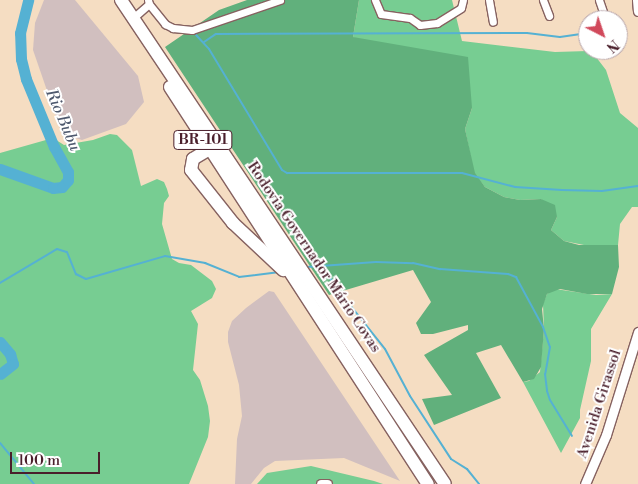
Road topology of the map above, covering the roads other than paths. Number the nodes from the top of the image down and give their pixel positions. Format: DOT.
graph roads {
  1 [pos="112,0"];
  2 [pos="121,0"];
  3 [pos="280,0"];
  4 [pos="376,0"];
  5 [pos="463,0"];
  6 [pos="489,0"];
  7 [pos="543,0"];
  8 [pos="637,0"];
  9 [pos="149,2"];
  10 [pos="638,11"];
  11 [pos="549,16"];
  12 [pos="133,18"];
  13 [pos="493,22"];
  14 [pos="208,149"];
  15 [pos="284,242"];
  16 [pos="295,279"];
  17 [pos="638,332"];
  18 [pos="438,472"];
  19 [pos="321,484"];
  20 [pos="327,484"];
  21 [pos="428,484"];
  22 [pos="445,484"];
  23 [pos="450,484"];
  24 [pos="585,484"];
  1 -- 14 [label="highway, Rodovia Governador Mário Covas / BR-101"];
  2 -- 12 [label="highway, Rodovia Governador Mário Covas / BR-101"];
  3 -- 9 [label="street"];
  4 -- 5 [label="street"];
  6 -- 13 [label="street"];
  7 -- 11 [label="street"];
  8 -- 10 [label="street"];
  9 -- 12 [label="street"];
  12 -- 15 [label="highway, Rodovia Governador Mário Covas / BR-101"];
  14 -- 15 [label="highway"];
  14 -- 16 [label="highway, Rodovia Governador Mário Covas / BR-101"];
  14 -- 16 [label="highway"];
  15 -- 18 [label="highway, Rodovia Governador Mário Covas / BR-101"];
  16 -- 21 [label="highway, Rodovia Governador Mário Covas / BR-101"];
  17 -- 24 [label="street, Avenida Girassol"];
  18 -- 22 [label="highway, Rodovia Governador Mário Covas / BR-101"];
  18 -- 23 [label="highway"];
  19 -- 20 [label="street"];
}
